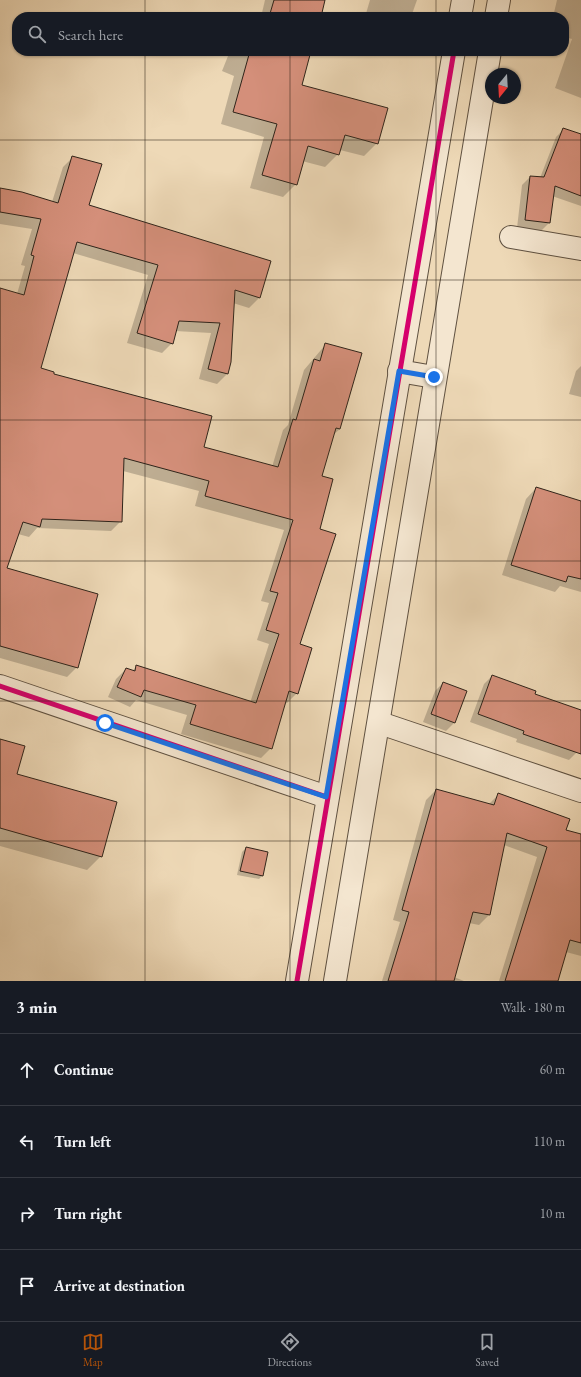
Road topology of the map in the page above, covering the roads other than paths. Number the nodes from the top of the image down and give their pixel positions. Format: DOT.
graph roads {
  1 [pos="463,0"];
  2 [pos="499,0"];
  3 [pos="461,12"];
  4 [pos="497,12"];
  5 [pos="453,56"];
  6 [pos="489,56"];
  7 [pos="511,237"];
  8 [pos="581,249"];
  9 [pos="399,371"];
  10 [pos="434,377"];
  11 [pos="0,686"];
  12 [pos="380,723"];
  13 [pos="581,791"];
  14 [pos="326,797"];
  15 [pos="297,981"];
  16 [pos="335,981"];
  1 -- 3 [label="street"];
  2 -- 4 [label="street"];
  5 -- 9 [label="street"];
  6 -- 10 [label="street"];
  7 -- 8 [label="street"];
  9 -- 10 [label="street"];
  9 -- 14 [label="street"];
  10 -- 12 [label="street"];
  11 -- 14 [label="street"];
  12 -- 13 [label="street"];
  12 -- 16 [label="street"];
  14 -- 15 [label="street"];
}
